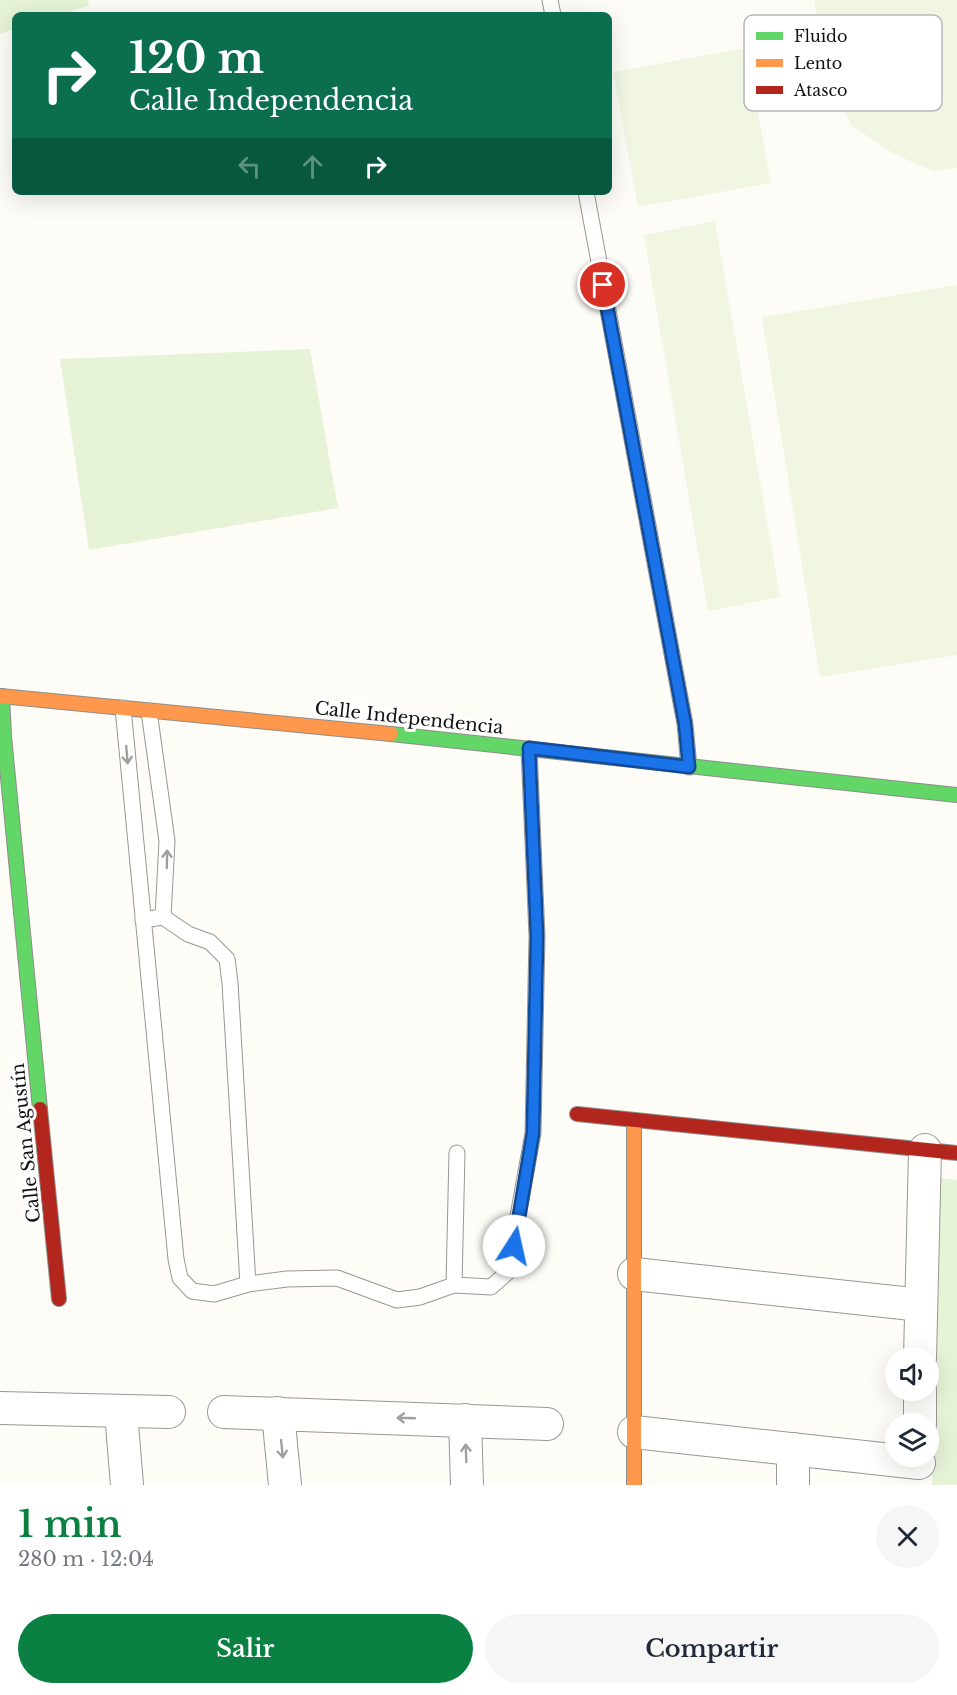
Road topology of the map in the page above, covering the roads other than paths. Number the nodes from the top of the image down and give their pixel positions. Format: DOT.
graph roads {
  1 [pos="587,195"];
  2 [pos="1,696"];
  3 [pos="123,708"];
  4 [pos="149,711"];
  5 [pos="529,748"];
  6 [pos="689,767"];
  7 [pos="957,795"];
  8 [pos="163,917"];
  9 [pos="143,920"];
  10 [pos="577,1114"];
  11 [pos="634,1120"];
  12 [pos="925,1149"];
  13 [pos="457,1153"];
  14 [pos="957,1153"];
  15 [pos="634,1274"];
  16 [pos="248,1284"];
  17 [pos="454,1285"];
  18 [pos="59,1299"];
  19 [pos="921,1305"];
  20 [pos="920,1347"];
  21 [pos="0,1408"];
  22 [pos="121,1412"];
  23 [pos="169,1412"];
  24 [pos="224,1412"];
  25 [pos="278,1413"];
  26 [pos="465,1420"];
  27 [pos="547,1424"];
  28 [pos="634,1432"];
  29 [pos="793,1449"];
  30 [pos="919,1468"];
  31 [pos="127,1485"];
  32 [pos="285,1485"];
  33 [pos="466,1485"];
  34 [pos="634,1485"];
  35 [pos="793,1485"];
  1 -- 6 [label="lane"];
  2 -- 3 [label="street, Calle Independencia"];
  2 -- 18 [label="street, Calle San Agustín"];
  3 -- 4 [label="street, Calle Independencia"];
  3 -- 9 [label="lane, one-way"];
  4 -- 5 [label="street, Calle Independencia"];
  8 -- 4 [label="lane, one-way"];
  5 -- 6 [label="street, Calle Independencia"];
  5 -- 17 [label="lane"];
  6 -- 7 [label="street, Calle Independencia"];
  8 -- 9 [label="lane"];
  8 -- 16 [label="lane"];
  9 -- 16 [label="lane"];
  10 -- 11 [label="street"];
  11 -- 12 [label="street"];
  11 -- 15 [label="street"];
  12 -- 14 [label="street"];
  12 -- 19 [label="street"];
  13 -- 17 [label="lane"];
  15 -- 19 [label="street"];
  15 -- 28 [label="street"];
  16 -- 17 [label="lane"];
  19 -- 20 [label="street"];
  21 -- 22 [label="street"];
  22 -- 23 [label="street"];
  22 -- 31 [label="street"];
  24 -- 25 [label="street"];
  26 -- 25 [label="street, one-way"];
  25 -- 32 [label="street, one-way"];
  26 -- 27 [label="street"];
  33 -- 26 [label="street, one-way"];
  28 -- 29 [label="street"];
  28 -- 34 [label="street"];
  29 -- 30 [label="street"];
  29 -- 35 [label="street"];
}
